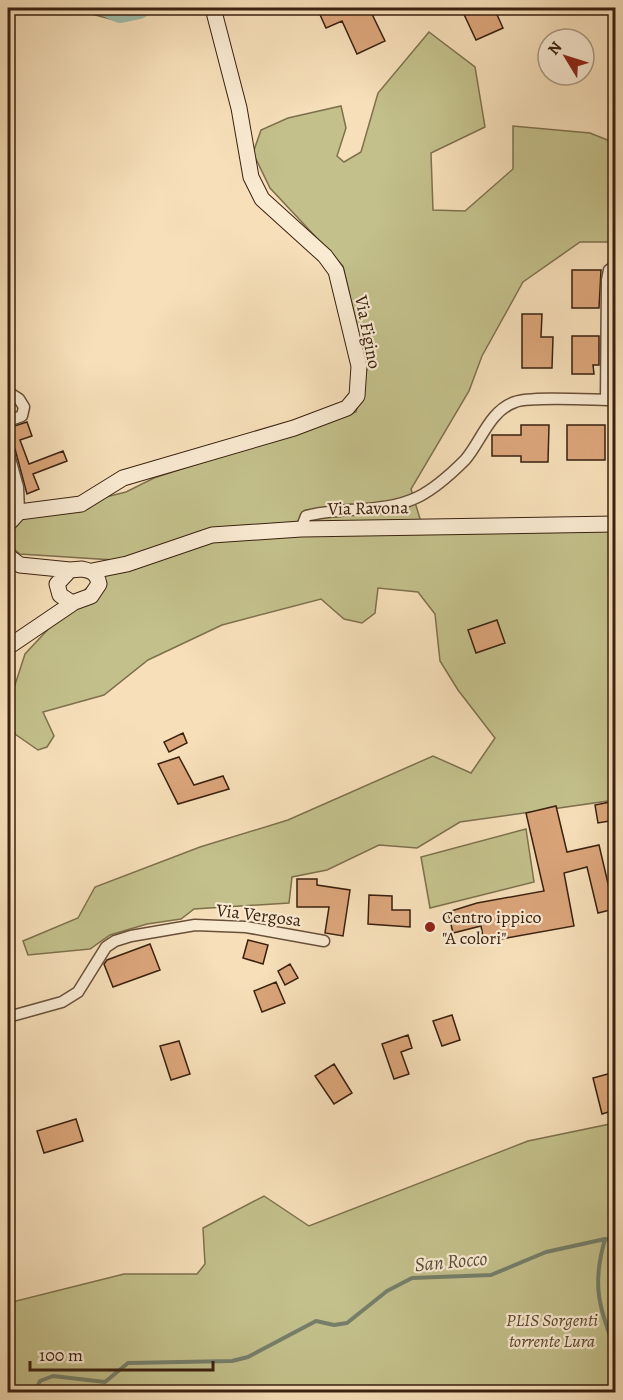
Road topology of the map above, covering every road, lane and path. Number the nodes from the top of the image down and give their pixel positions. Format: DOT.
graph roads {
  1 [pos="213,8"];
  2 [pos="615,265"];
  3 [pos="611,316"];
  4 [pos="8,392"];
  5 [pos="611,400"];
  6 [pos="8,421"];
  7 [pos="8,451"];
  8 [pos="19,512"];
  9 [pos="8,524"];
  10 [pos="615,524"];
  11 [pos="301,529"];
  12 [pos="8,556"];
  13 [pos="46,569"];
  14 [pos="70,570"];
  15 [pos="96,578"];
  16 [pos="58,588"];
  17 [pos="73,603"];
  18 [pos="35,627"];
  19 [pos="8,647"];
  20 [pos="324,941"];
  21 [pos="8,1017"];
  1 -- 8 [label="street, Via Figino"];
  2 -- 3 [label="street"];
  3 -- 5 [label="street"];
  4 -- 6 [label="street"];
  5 -- 11 [label="street"];
  7 -- 8 [label="street"];
  8 -- 9 [label="street"];
  10 -- 11 [label="street, Via Ravona"];
  11 -- 15 [label="street, Via Ravona"];
  12 -- 13 [label="street"];
  13 -- 14 [label="street"];
  13 -- 16 [label="street"];
  14 -- 15 [label="street"];
  14 -- 16 [label="street"];
  15 -- 17 [label="street"];
  16 -- 17 [label="street"];
  16 -- 18 [label="street"];
  17 -- 18 [label="street"];
  18 -- 19 [label="street"];
  20 -- 21 [label="street, Via Vergosa"];
}
